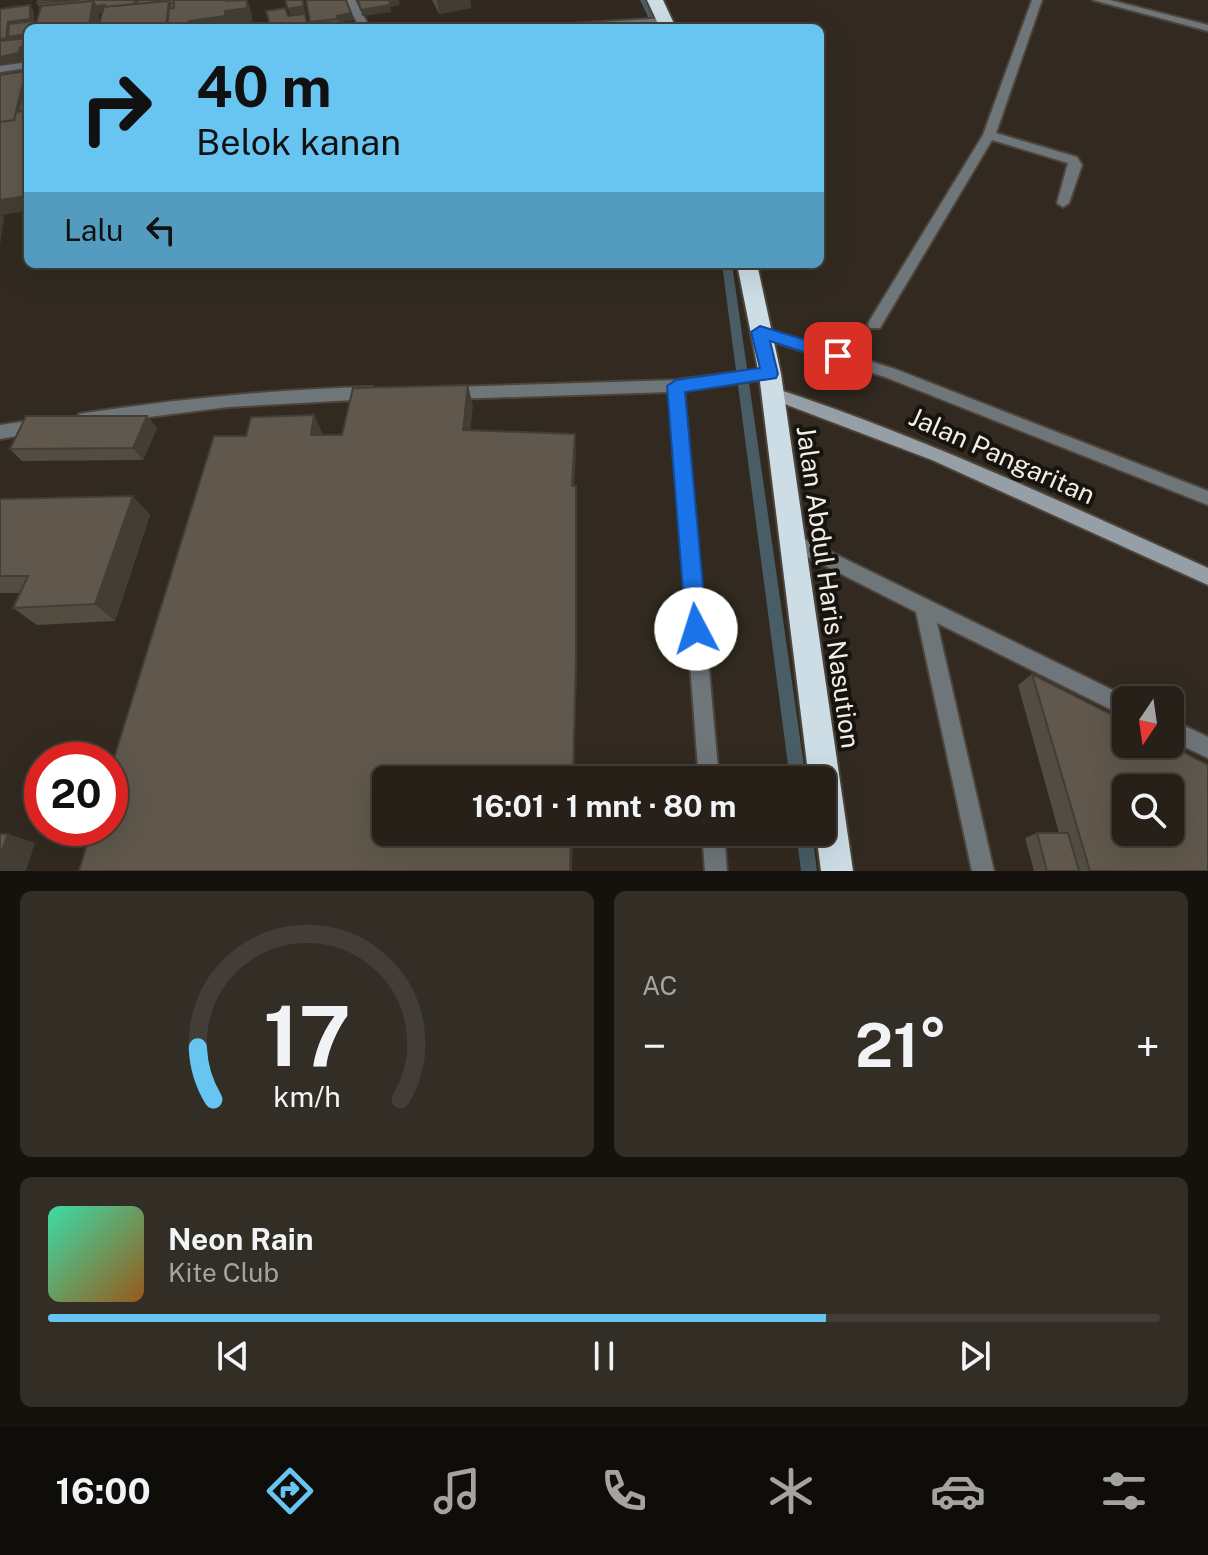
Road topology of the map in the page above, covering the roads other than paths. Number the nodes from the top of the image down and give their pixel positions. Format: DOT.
graph roads {
  1 [pos="350,0"];
  2 [pos="655,0"];
  3 [pos="1037,0"];
  4 [pos="1098,0"];
  5 [pos="363,24"];
  6 [pos="666,24"];
  7 [pos="1208,28"];
  8 [pos="24,66"];
  9 [pos="0,69"];
  10 [pos="989,135"];
  11 [pos="1063,203"];
  12 [pos="748,268"];
  13 [pos="875,324"];
  14 [pos="760,332"];
  15 [pos="770,383"];
  16 [pos="676,386"];
  17 [pos="383,393"];
  18 [pos="429,393"];
  19 [pos="0,432"];
  20 [pos="1208,498"];
  21 [pos="790,540"];
  22 [pos="1208,577"];
  23 [pos="924,605"];
  24 [pos="1112,700"];
  25 [pos="1184,736"];
  26 [pos="1208,748"];
  27 [pos="708,766"];
  28 [pos="714,846"];
  29 [pos="716,871"];
  30 [pos="837,871"];
  31 [pos="983,871"];
  1 -- 5 [label="street"];
  2 -- 6 [label="highway"];
  3 -- 10 [label="street"];
  4 -- 7 [label="street"];
  8 -- 9 [label="street"];
  10 -- 11 [label="street"];
  10 -- 13 [label="street"];
  12 -- 14 [label="highway, Jalan Abdul Haris Nasution"];
  14 -- 15 [label="highway, Jalan Abdul Haris Nasution"];
  14 -- 20 [label="street"];
  15 -- 16 [label="street"];
  15 -- 21 [label="highway, Jalan Abdul Haris Nasution"];
  15 -- 22 [label="street, Jalan Pangaritan"];
  16 -- 18 [label="street"];
  16 -- 27 [label="street"];
  17 -- 19 [label="street"];
  21 -- 23 [label="street"];
  21 -- 30 [label="highway, Jalan Abdul Haris Nasution"];
  23 -- 24 [label="street"];
  23 -- 31 [label="street"];
  25 -- 26 [label="street"];
  28 -- 29 [label="street"];
}
